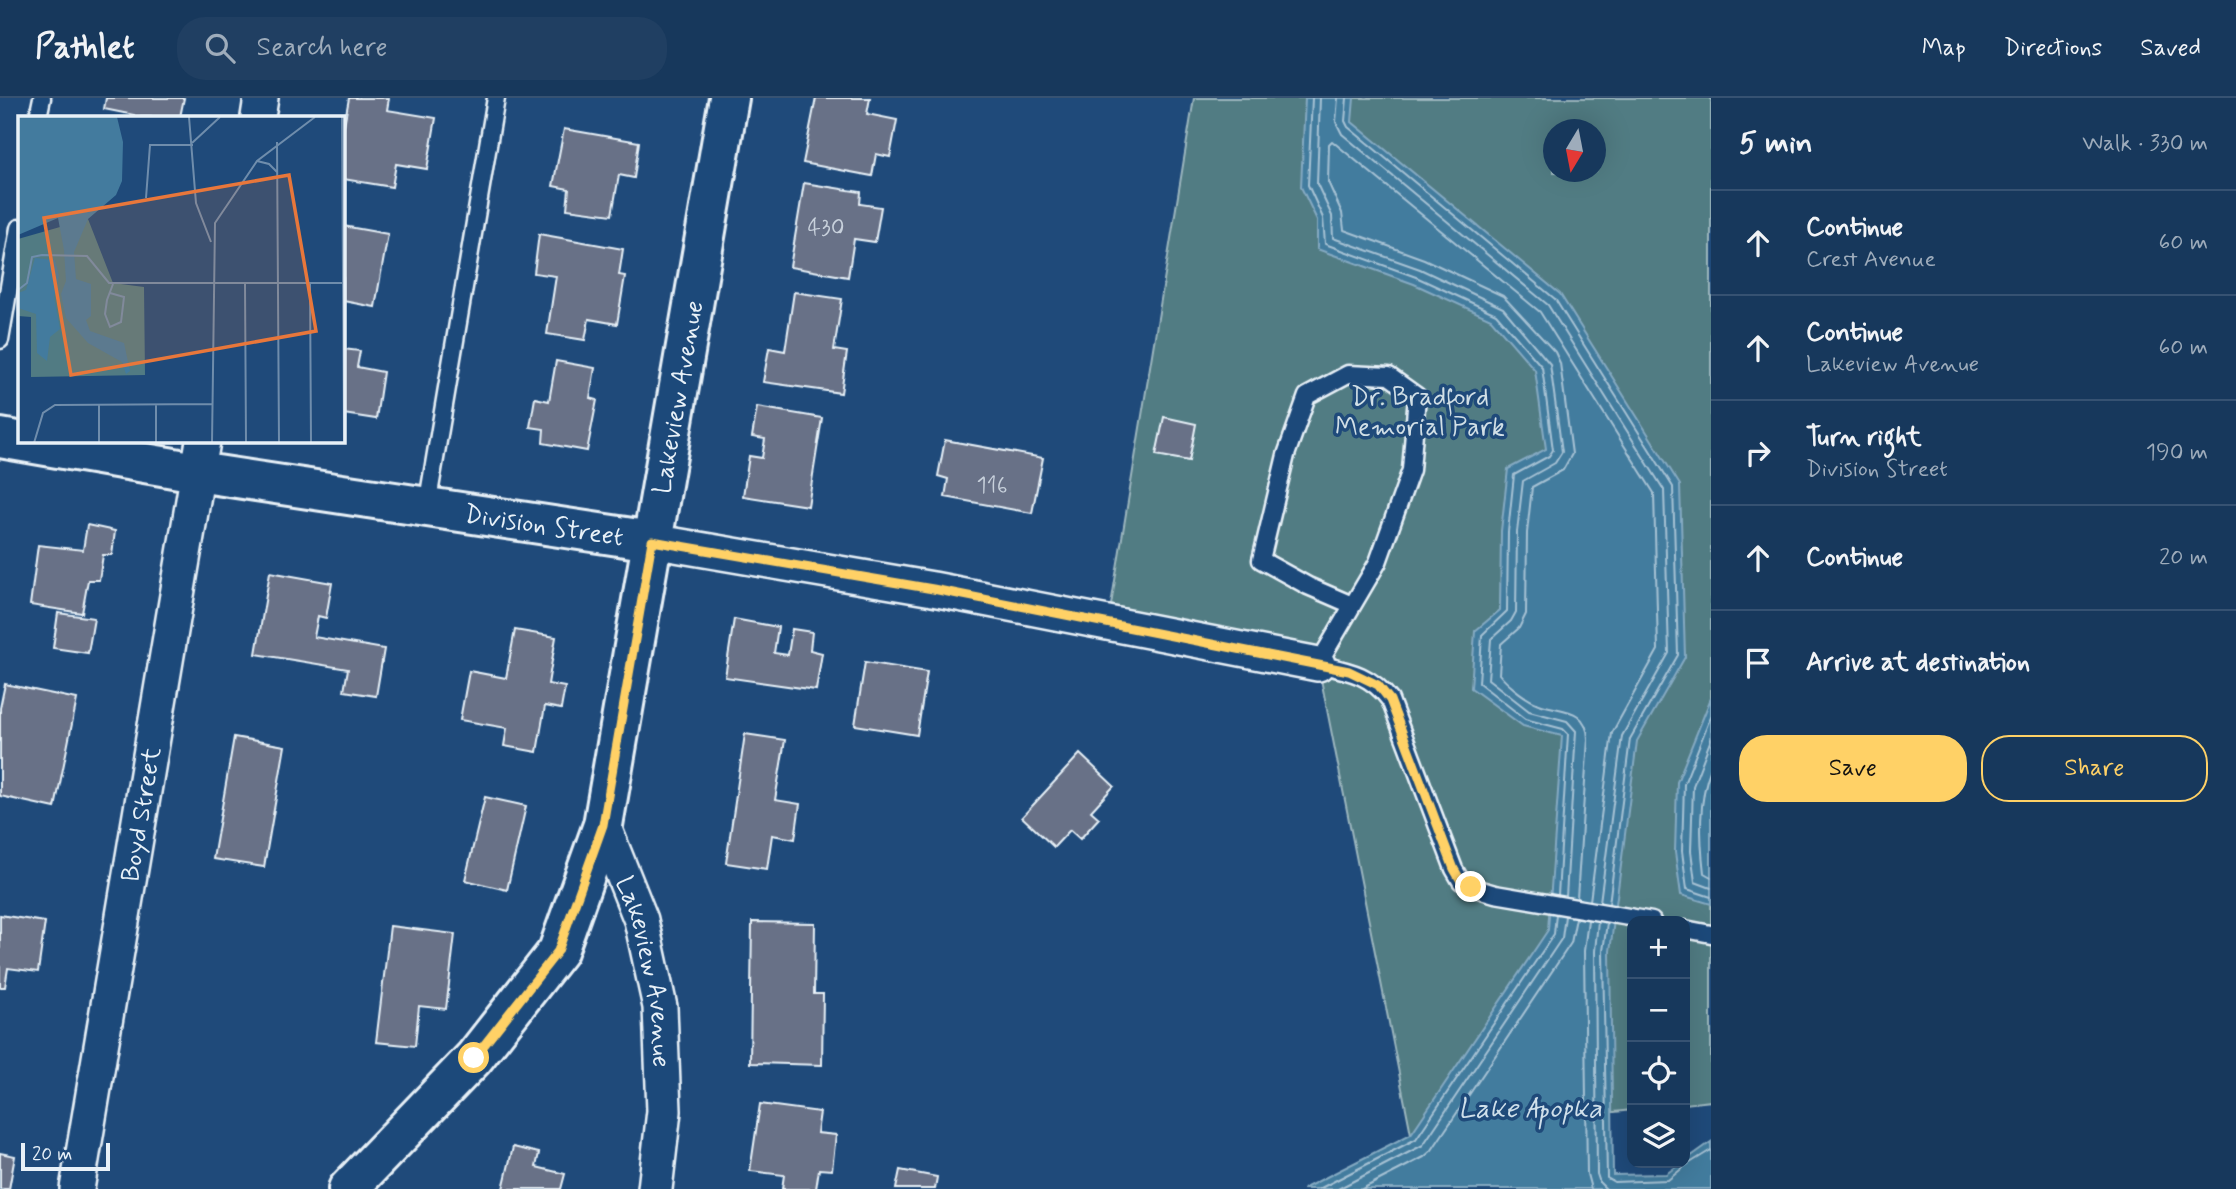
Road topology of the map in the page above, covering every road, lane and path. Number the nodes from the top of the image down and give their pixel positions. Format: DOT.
graph roads {
  1 [pos="41,98"];
  2 [pos="261,98"];
  3 [pos="496,98"];
  4 [pos="729,98"];
  5 [pos="38,116"];
  6 [pos="258,116"];
  7 [pos="18,234"];
  8 [pos="0,340"];
  9 [pos="0,438"];
  10 [pos="18,440"];
  11 [pos="56,443"];
  12 [pos="200,456"];
  13 [pos="427,506"];
  14 [pos="652,541"];
  15 [pos="1352,605"];
  16 [pos="1318,664"];
  17 [pos="603,825"];
  18 [pos="1631,916"];
  19 [pos="1690,930"];
  20 [pos="1711,934"];
  21 [pos="78,1189"];
  22 [pos="348,1189"];
  23 [pos="655,1189"];
  1 -- 5 [label="lane"];
  2 -- 6 [label="street"];
  3 -- 13 [label="lane"];
  4 -- 14 [label="street, Lakeview Avenue"];
  7 -- 8 [label="lane"];
  9 -- 10 [label="street, Division Street"];
  11 -- 12 [label="street, Division Street"];
  12 -- 13 [label="street, Division Street"];
  12 -- 21 [label="street, Boyd Street"];
  13 -- 14 [label="street, Division Street"];
  14 -- 16 [label="street, Division Street"];
  14 -- 17 [label="street, Lakeview Avenue"];
  15 -- 15 [label="lane"];
  15 -- 16 [label="lane"];
  16 -- 18 [label="lane, Division Street"];
  17 -- 22 [label="street"];
  17 -- 23 [label="street, Lakeview Avenue"];
  19 -- 20 [label="lane"];
}
